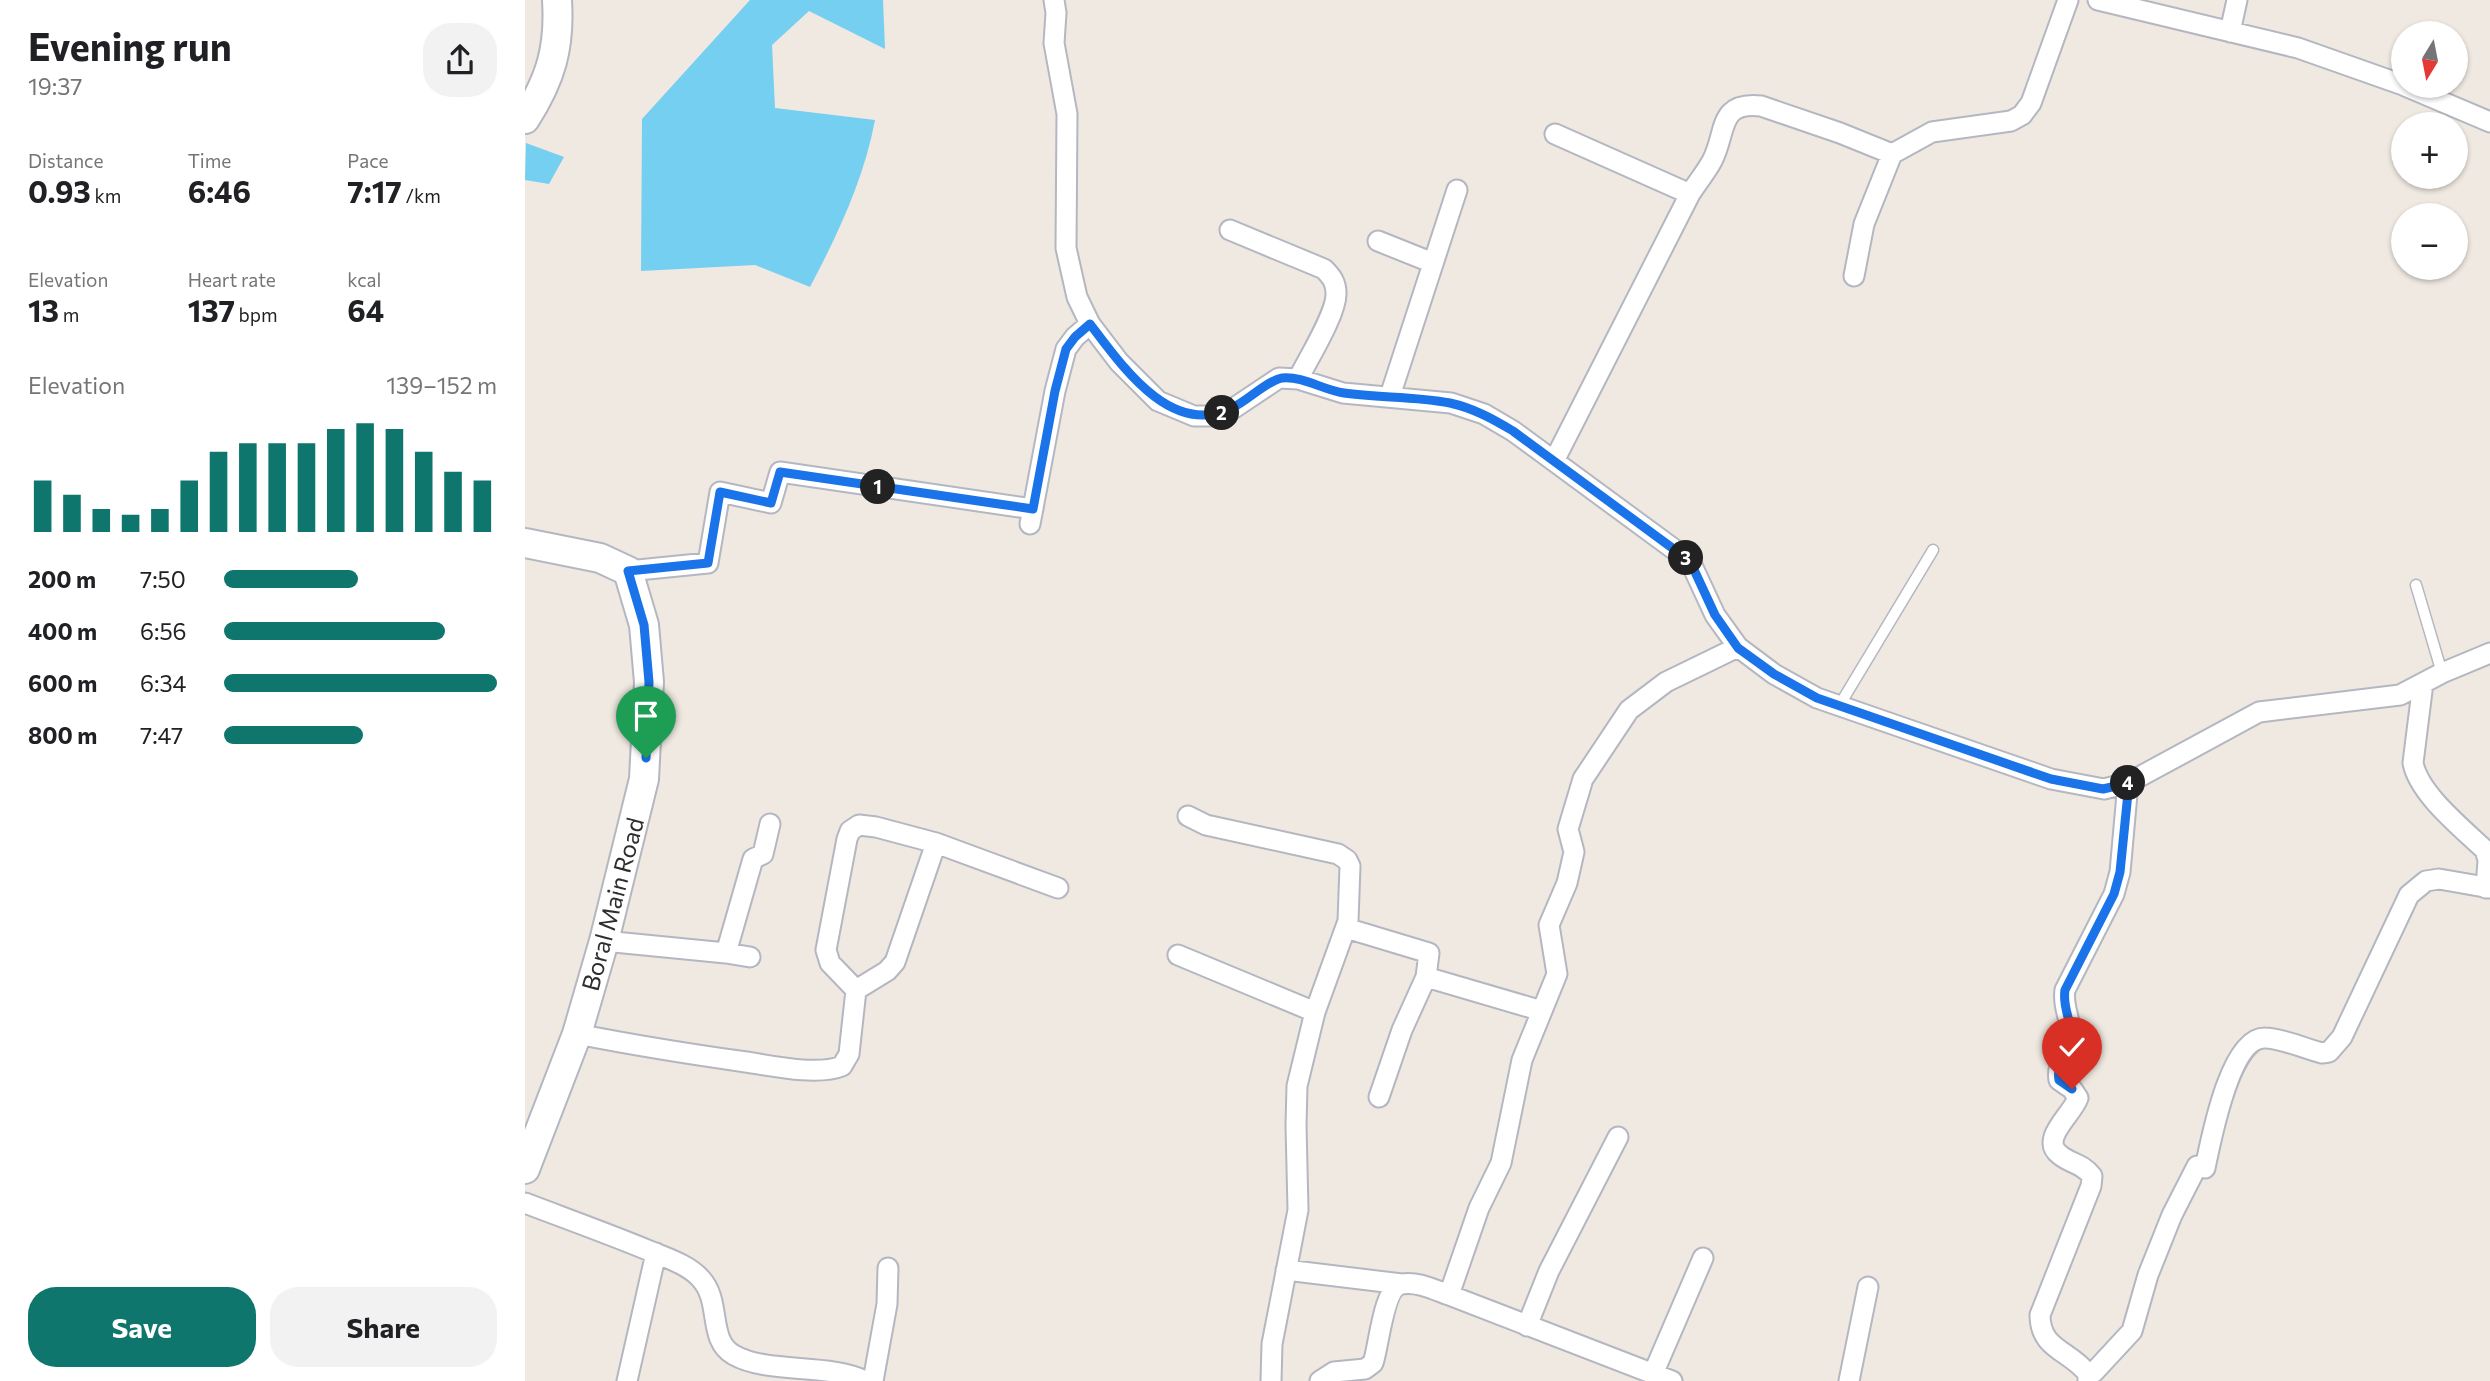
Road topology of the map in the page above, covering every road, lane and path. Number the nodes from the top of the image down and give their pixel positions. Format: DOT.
graph roads {
  1 [pos="557,0"];
  2 [pos="1054,0"];
  3 [pos="2068,0"];
  4 [pos="2098,0"];
  5 [pos="2237,0"];
  6 [pos="2229,32"];
  7 [pos="2391,79"];
  8 [pos="2434,98"];
  9 [pos="525,119"];
  10 [pos="2490,122"];
  11 [pos="1555,134"];
  12 [pos="1892,154"];
  13 [pos="1457,190"];
  14 [pos="1690,194"];
  15 [pos="1230,230"];
  16 [pos="1378,241"];
  17 [pos="1433,263"];
  18 [pos="1854,276"];
  19 [pos="1090,324"];
  20 [pos="1298,379"];
  21 [pos="1390,396"];
  22 [pos="1554,461"];
  23 [pos="525,543"];
  24 [pos="1933,550"];
  25 [pos="628,571"];
  26 [pos="2416,585"];
  27 [pos="1738,648"];
  28 [pos="2490,653"];
  29 [pos="2442,673"];
  30 [pos="2423,683"];
  31 [pos="1839,706"];
  32 [pos="2129,783"];
  33 [pos="1188,816"];
  34 [pos="770,824"];
  35 [pos="936,843"];
  36 [pos="1058,888"];
  37 [pos="2488,888"];
  38 [pos="1346,928"];
  39 [pos="604,941"];
  40 [pos="726,953"];
  41 [pos="1178,955"];
  42 [pos="750,957"];
  43 [pos="1426,977"];
  44 [pos="856,990"];
  45 [pos="1542,1011"];
  46 [pos="1315,1012"];
  47 [pos="577,1034"];
  48 [pos="1379,1097"];
  49 [pos="1618,1137"];
  50 [pos="525,1169"];
  51 [pos="525,1203"];
  52 [pos="656,1254"];
  53 [pos="1703,1258"];
  54 [pos="888,1268"];
  55 [pos="1286,1270"];
  56 [pos="1402,1284"];
  57 [pos="1868,1287"];
  58 [pos="1450,1295"];
  59 [pos="1527,1326"];
  60 [pos="1653,1374"];
  61 [pos="2088,1378"];
  62 [pos="627,1381"];
  63 [pos="865,1381"];
  64 [pos="873,1381"];
  65 [pos="1271,1381"];
  66 [pos="1320,1381"];
  67 [pos="1672,1381"];
  68 [pos="1849,1381"];
  1 -- 9 [label="main road"];
  2 -- 19 [label="street"];
  3 -- 12 [label="street"];
  4 -- 6 [label="street"];
  5 -- 6 [label="street"];
  6 -- 7 [label="street"];
  8 -- 10 [label="street"];
  11 -- 14 [label="street"];
  12 -- 14 [label="street"];
  12 -- 18 [label="street"];
  13 -- 17 [label="street"];
  14 -- 22 [label="street"];
  15 -- 20 [label="street"];
  16 -- 17 [label="street"];
  17 -- 21 [label="street"];
  19 -- 20 [label="street"];
  19 -- 25 [label="street"];
  20 -- 21 [label="street"];
  21 -- 22 [label="street"];
  22 -- 27 [label="street"];
  23 -- 25 [label="main road"];
  24 -- 31 [label="lane"];
  25 -- 39 [label="main road, Boral Main Road"];
  26 -- 29 [label="lane"];
  27 -- 31 [label="street"];
  27 -- 45 [label="street"];
  28 -- 29 [label="street"];
  29 -- 30 [label="street"];
  30 -- 32 [label="street"];
  30 -- 37 [label="street"];
  31 -- 32 [label="street"];
  32 -- 61 [label="street"];
  33 -- 38 [label="street"];
  34 -- 40 [label="street"];
  35 -- 36 [label="street"];
  35 -- 44 [label="street"];
  35 -- 44 [label="street"];
  37 -- 61 [label="street"];
  38 -- 43 [label="street"];
  38 -- 46 [label="street"];
  39 -- 40 [label="street"];
  39 -- 47 [label="main road, Boral Main Road"];
  40 -- 42 [label="street"];
  41 -- 46 [label="street"];
  43 -- 45 [label="street"];
  43 -- 48 [label="street"];
  44 -- 47 [label="street"];
  45 -- 58 [label="street"];
  46 -- 55 [label="street"];
  47 -- 50 [label="main road, Boral Main Road"];
  49 -- 59 [label="street"];
  51 -- 52 [label="street"];
  52 -- 62 [label="street"];
  52 -- 63 [label="street"];
  53 -- 60 [label="street"];
  54 -- 64 [label="street"];
  55 -- 56 [label="street"];
  55 -- 65 [label="street"];
  56 -- 58 [label="street"];
  56 -- 66 [label="street"];
  57 -- 68 [label="street"];
  58 -- 59 [label="street"];
  59 -- 60 [label="street"];
  60 -- 67 [label="street"];
}
